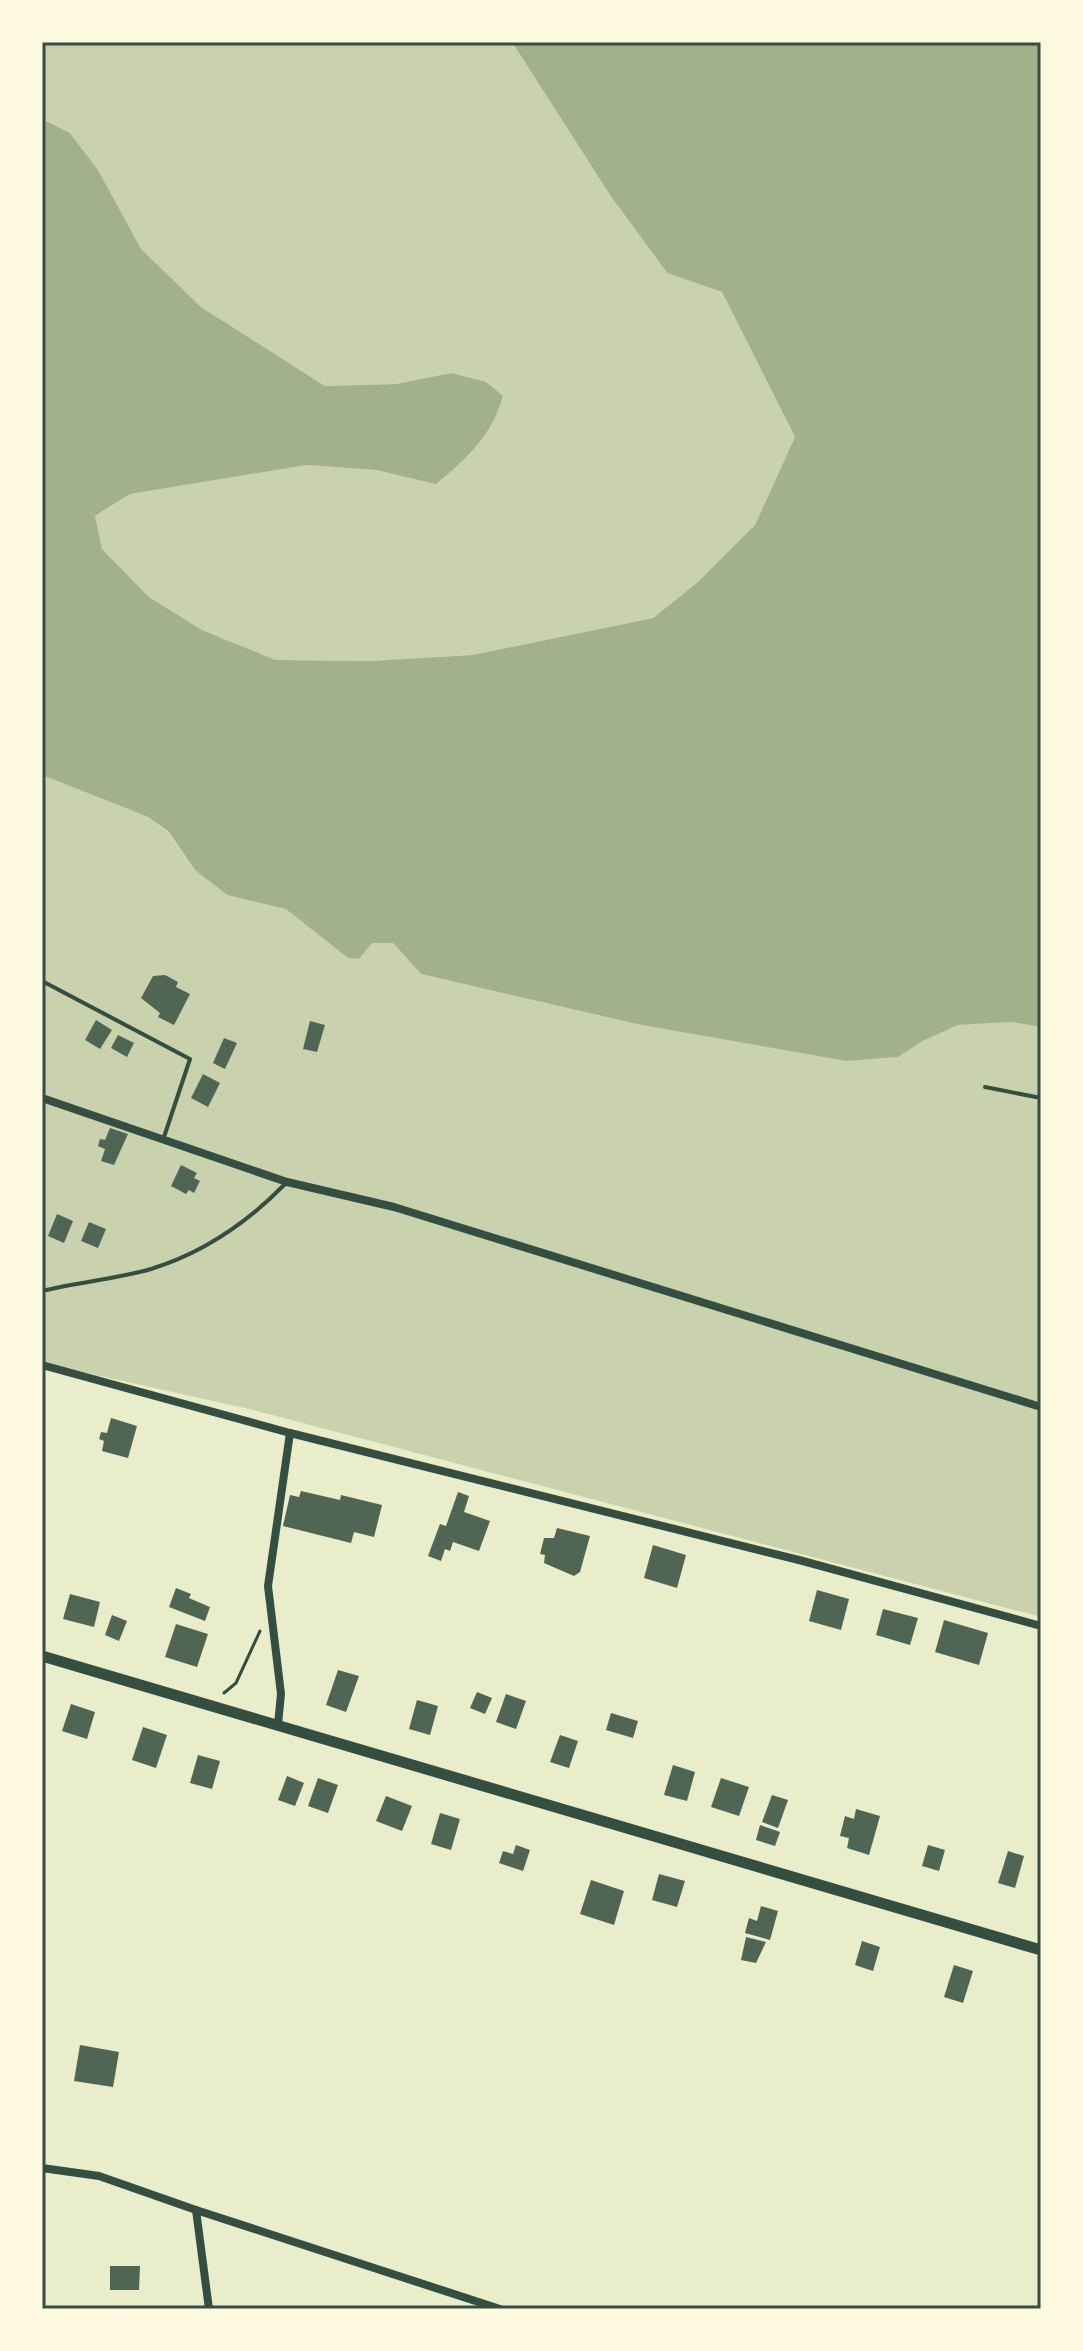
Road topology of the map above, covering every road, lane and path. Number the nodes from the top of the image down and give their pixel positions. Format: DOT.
graph roads {
  1 [pos="42,981"];
  2 [pos="985,1087"];
  3 [pos="42,1098"];
  4 [pos="1041,1098"];
  5 [pos="164,1138"];
  6 [pos="287,1182"];
  7 [pos="42,1291"];
  8 [pos="42,1365"];
  9 [pos="1041,1407"];
  10 [pos="290,1433"];
  11 [pos="270,1617"];
  12 [pos="1041,1626"];
  13 [pos="42,1656"];
  14 [pos="208,1704"];
  15 [pos="278,1724"];
  16 [pos="1041,1950"];
  17 [pos="42,2168"];
  18 [pos="196,2210"];
  19 [pos="209,2309"];
  20 [pos="500,2309"];
  1 -- 5 [label="lane"];
  2 -- 4 [label="lane"];
  3 -- 5 [label="street"];
  5 -- 6 [label="street"];
  6 -- 7 [label="lane"];
  6 -- 9 [label="street"];
  8 -- 10 [label="street"];
  10 -- 11 [label="street"];
  10 -- 12 [label="street"];
  11 -- 14 [label="path"];
  11 -- 15 [label="street"];
  13 -- 14 [label="street"];
  14 -- 15 [label="street"];
  15 -- 16 [label="street"];
  17 -- 18 [label="street"];
  18 -- 19 [label="street"];
  18 -- 20 [label="street"];
}
